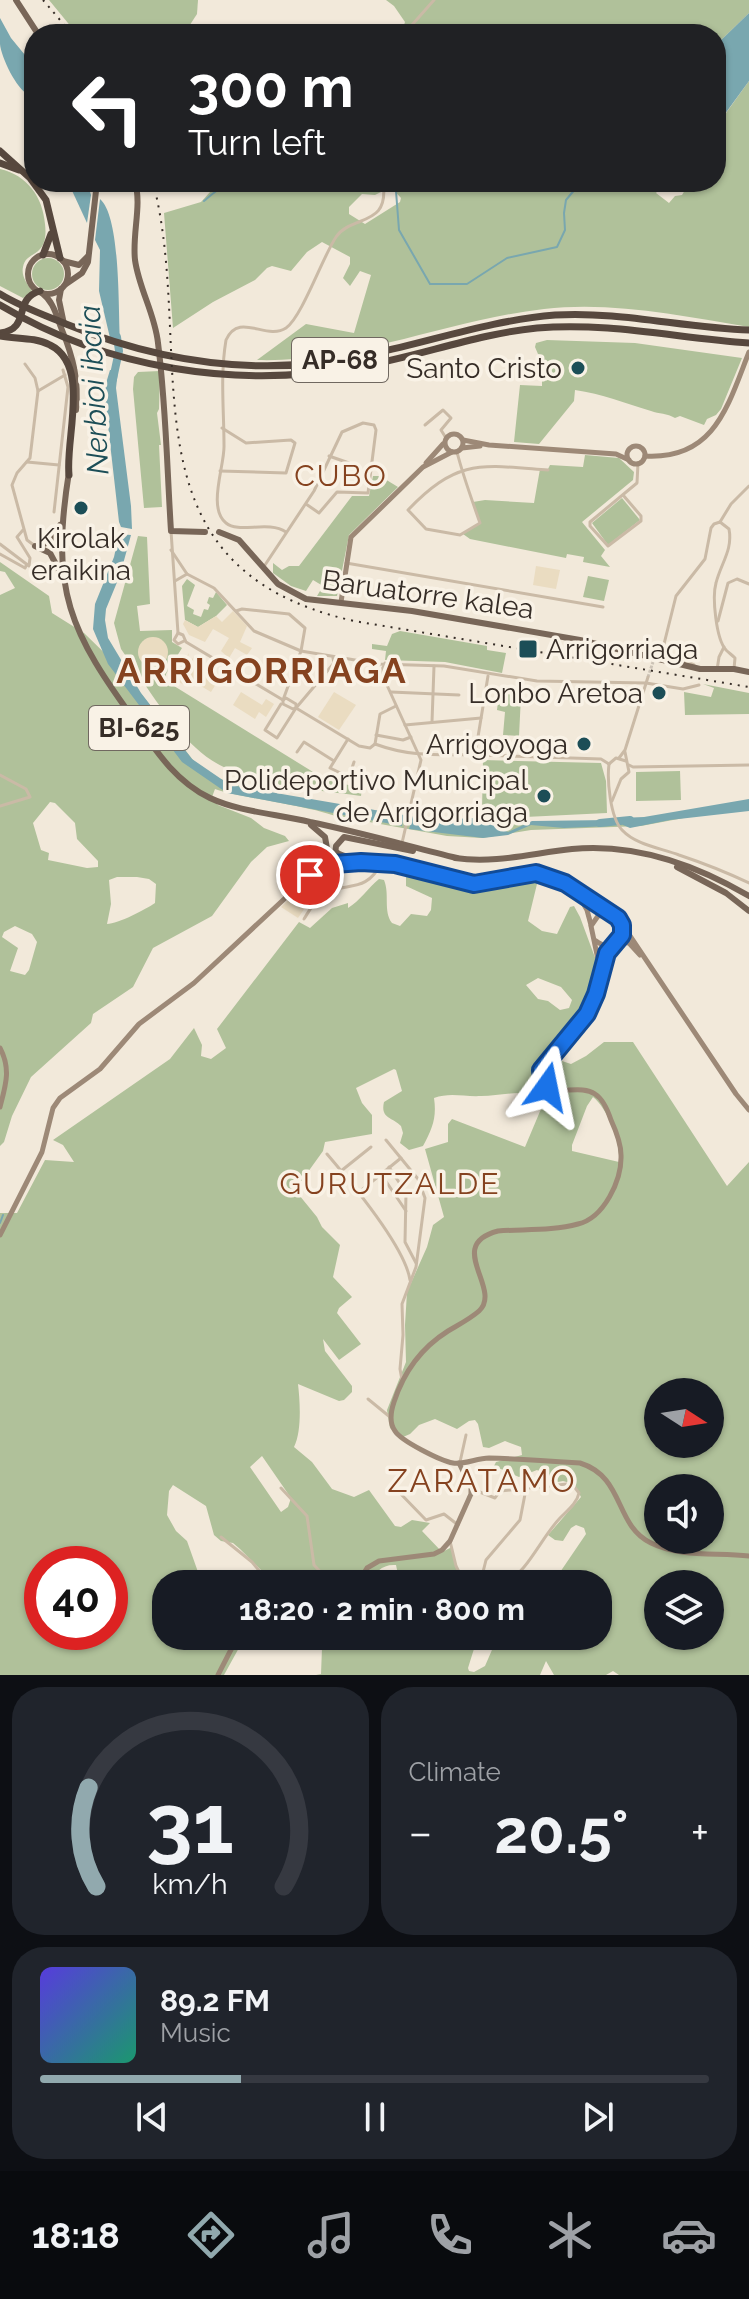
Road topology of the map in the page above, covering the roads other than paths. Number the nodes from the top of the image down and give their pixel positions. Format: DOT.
graph roads {
  1 [pos="16,0"];
  2 [pos="434,0"];
  3 [pos="32,24"];
  4 [pos="413,24"];
  5 [pos="0,151"];
  6 [pos="0,163"];
  7 [pos="24,173"];
  8 [pos="39,192"];
  9 [pos="96,192"];
  10 [pos="137,192"];
  11 [pos="383,192"];
  12 [pos="53,228"];
  13 [pos="90,250"];
  14 [pos="43,255"];
  15 [pos="62,259"];
  16 [pos="62,288"];
  17 [pos="0,292"];
  18 [pos="40,292"];
  19 [pos="2,308"];
  20 [pos="749,330"];
  21 [pos="0,334"];
  22 [pos="68,343"];
  23 [pos="749,343"];
  24 [pos="749,352"];
  25 [pos="25,364"];
  26 [pos="63,370"];
  27 [pos="65,375"];
  28 [pos="38,391"];
  29 [pos="425,425"];
  30 [pos="222,428"];
  31 [pos="446,440"];
  32 [pos="463,440"];
  33 [pos="489,445"];
  34 [pos="629,449"];
  35 [pos="457,451"];
  36 [pos="616,454"];
  37 [pos="329,456"];
  38 [pos="645,456"];
  39 [pos="629,460"];
  40 [pos="27,462"];
  41 [pos="349,463"];
  42 [pos="638,463"];
  43 [pos="59,465"];
  44 [pos="423,467"];
  45 [pos="462,469"];
  46 [pos="548,470"];
  47 [pos="220,471"];
  48 [pos="69,475"];
  49 [pos="749,486"];
  50 [pos="623,495"];
  51 [pos="306,504"];
  52 [pos="54,512"];
  53 [pos="170,517"];
  54 [pos="61,521"];
  55 [pos="720,522"];
  56 [pos="23,529"];
  57 [pos="171,531"];
  58 [pos="182,531"];
  59 [pos="205,532"];
  60 [pos="219,532"];
  61 [pos="286,532"];
  62 [pos="0,544"];
  63 [pos="35,546"];
  64 [pos="171,550"];
  65 [pos="0,554"];
  66 [pos="346,563"];
  67 [pos="26,566"];
  68 [pos="182,568"];
  69 [pos="262,568"];
  70 [pos="174,571"];
  71 [pos="187,574"];
  72 [pos="175,581"];
  73 [pos="64,584"];
  74 [pos="749,584"];
  75 [pos="341,602"];
  76 [pos="603,607"];
  77 [pos="236,611"];
  78 [pos="718,624"];
  79 [pos="178,633"];
  80 [pos="184,641"];
  81 [pos="724,647"];
  82 [pos="301,651"];
  83 [pos="721,652"];
  84 [pos="728,652"];
  85 [pos="333,658"];
  86 [pos="385,663"];
  87 [pos="434,664"];
  88 [pos="700,669"];
  89 [pos="734,669"];
  90 [pos="717,670"];
  91 [pos="749,672"];
  92 [pos="489,674"];
  93 [pos="648,677"];
  94 [pos="646,683"];
  95 [pos="699,685"];
  96 [pos="391,692"];
  97 [pos="433,694"];
  98 [pos="459,695"];
  99 [pos="282,701"];
  100 [pos="397,706"];
  101 [pos="296,708"];
  102 [pos="481,718"];
  103 [pos="432,722"];
  104 [pos="405,725"];
  105 [pos="376,735"];
  106 [pos="411,737"];
  107 [pos="348,739"];
  108 [pos="375,744"];
  109 [pos="625,750"];
  110 [pos="297,752"];
  111 [pos="475,755"];
  112 [pos="420,756"];
  113 [pos="619,758"];
  114 [pos="334,761"];
  115 [pos="354,762"];
  116 [pos="609,764"];
  117 [pos="749,765"];
  118 [pos="629,766"];
  119 [pos="0,775"];
  120 [pos="611,775"];
  121 [pos="621,779"];
  122 [pos="611,805"];
  123 [pos="0,806"];
  124 [pos="272,814"];
  125 [pos="402,844"];
  126 [pos="332,853"];
  127 [pos="654,856"];
  128 [pos="457,858"];
  129 [pos="382,862"];
  130 [pos="334,864"];
  131 [pos="395,864"];
  132 [pos="310,875"];
  133 [pos="749,883"];
  134 [pos="575,891"];
  135 [pos="749,896"];
  136 [pos="749,911"];
  137 [pos="610,914"];
  138 [pos="304,919"];
  139 [pos="620,921"];
  140 [pos="591,926"];
  141 [pos="594,940"];
  142 [pos="616,943"];
  143 [pos="646,961"];
  144 [pos="599,986"];
  145 [pos="0,1048"];
  146 [pos="0,1107"];
  147 [pos="749,1110"];
  148 [pos="386,1140"];
  149 [pos="371,1147"];
  150 [pos="327,1154"];
  151 [pos="401,1158"];
  152 [pos="389,1167"];
  153 [pos="341,1171"];
  154 [pos="381,1174"];
  155 [pos="358,1193"];
  156 [pos="0,1209"];
  157 [pos="407,1212"];
  158 [pos="10,1214"];
  159 [pos="0,1235"];
  160 [pos="417,1265"];
  161 [pos="410,1280"];
  162 [pos="402,1380"];
  163 [pos="368,1399"];
  164 [pos="391,1418"];
  165 [pos="466,1435"];
  166 [pos="459,1463"];
  167 [pos="281,1488"];
  168 [pos="471,1488"];
  169 [pos="526,1488"];
  170 [pos="396,1489"];
  171 [pos="458,1525"];
  172 [pos="221,1537"];
  173 [pos="450,1541"];
  174 [pos="749,1556"];
  175 [pos="259,1570"];
  176 [pos="319,1570"];
  177 [pos="366,1570"];
  178 [pos="458,1570"];
  179 [pos="484,1570"];
  180 [pos="520,1570"];
  181 [pos="231,1650"];
  182 [pos="218,1675"];
  1 -- 3 [label="main road"];
  2 -- 4 [label="street"];
  5 -- 7 [label="highway"];
  6 -- 7 [label="highway"];
  8 -- 12 [label="highway"];
  9 -- 13 [label="main road"];
  10 -- 53 [label="main road"];
  11 -- 30 [label="street"];
  12 -- 14 [label="highway"];
  12 -- 15 [label="highway"];
  13 -- 15 [label="main road"];
  13 -- 16 [label="main road"];
  14 -- 15 [label="main road"];
  14 -- 18 [label="main road, BI-625"];
  15 -- 16 [label="main road, BI-625"];
  16 -- 18 [label="main road"];
  16 -- 22 [label="main road, BI-625"];
  17 -- 20 [label="highway, AP-68"];
  18 -- 21 [label="highway"];
  18 -- 22 [label="main road, BI-625"];
  19 -- 23 [label="highway, AP-68"];
  21 -- 48 [label="highway"];
  22 -- 48 [label="main road, BI-625"];
  24 -- 38 [label="street"];
  25 -- 28 [label="street"];
  26 -- 27 [label="street"];
  27 -- 28 [label="street"];
  27 -- 43 [label="street"];
  28 -- 40 [label="street"];
  29 -- 31 [label="street"];
  30 -- 47 [label="street"];
  30 -- 47 [label="street"];
  31 -- 32 [label="street"];
  31 -- 35 [label="street"];
  31 -- 44 [label="street"];
  32 -- 33 [label="street"];
  32 -- 35 [label="street"];
  33 -- 35 [label="street"];
  33 -- 36 [label="street"];
  34 -- 36 [label="street"];
  34 -- 38 [label="street"];
  34 -- 39 [label="street"];
  35 -- 44 [label="street"];
  35 -- 45 [label="street"];
  36 -- 39 [label="street"];
  37 -- 41 [label="street"];
  37 -- 51 [label="street"];
  37 -- 51 [label="street"];
  38 -- 42 [label="street"];
  39 -- 42 [label="street"];
  40 -- 43 [label="street"];
  40 -- 56 [label="street"];
  42 -- 50 [label="street"];
  43 -- 52 [label="street"];
  44 -- 66 [label="street"];
  45 -- 45 [label="street"];
  45 -- 46 [label="street"];
  47 -- 61 [label="street"];
  48 -- 54 [label="main road, BI-625"];
  49 -- 55 [label="street"];
  50 -- 50 [label="street"];
  51 -- 61 [label="street"];
  53 -- 57 [label="main road"];
  53 -- 58 [label="main road"];
  54 -- 63 [label="main road"];
  54 -- 73 [label="main road, BI-625"];
  55 -- 78 [label="street"];
  55 -- 88 [label="street"];
  56 -- 63 [label="street"];
  56 -- 67 [label="street"];
  57 -- 58 [label="main road"];
  57 -- 64 [label="street"];
  58 -- 59 [label="main road"];
  60 -- 69 [label="main road, Baruatorre kalea"];
  61 -- 69 [label="street"];
  62 -- 67 [label="street"];
  63 -- 73 [label="main road"];
  64 -- 68 [label="street"];
  64 -- 70 [label="street"];
  65 -- 67 [label="street"];
  66 -- 75 [label="street"];
  66 -- 76 [label="street"];
  68 -- 70 [label="street"];
  68 -- 71 [label="street"];
  69 -- 75 [label="main road, Baruatorre kalea"];
  70 -- 72 [label="street"];
  71 -- 72 [label="street"];
  71 -- 77 [label="street"];
  72 -- 79 [label="street"];
  73 -- 124 [label="main road, BI-625"];
  74 -- 78 [label="street"];
  75 -- 88 [label="main road, Baruatorre kalea"];
  77 -- 82 [label="street"];
  77 -- 82 [label="street"];
  78 -- 81 [label="street"];
  79 -- 80 [label="street"];
  79 -- 80 [label="street"];
  80 -- 99 [label="street"];
  81 -- 83 [label="street"];
  81 -- 84 [label="street"];
  82 -- 85 [label="street"];
  82 -- 99 [label="street"];
  83 -- 84 [label="street"];
  83 -- 90 [label="street"];
  84 -- 89 [label="street"];
  85 -- 86 [label="street"];
  85 -- 101 [label="street"];
  86 -- 87 [label="street"];
  86 -- 96 [label="street"];
  87 -- 92 [label="street"];
  87 -- 97 [label="street"];
  88 -- 90 [label="main road, Baruatorre kalea"];
  89 -- 90 [label="main road, Baruatorre kalea"];
  89 -- 91 [label="main road, Baruatorre kalea"];
  92 -- 94 [label="street"];
  92 -- 102 [label="street"];
  93 -- 94 [label="street"];
  94 -- 95 [label="street"];
  94 -- 109 [label="street"];
  96 -- 97 [label="street"];
  96 -- 100 [label="street"];
  97 -- 98 [label="street"];
  97 -- 103 [label="street"];
  99 -- 101 [label="street"];
  99 -- 101 [label="street"];
  100 -- 104 [label="street"];
  100 -- 105 [label="street"];
  101 -- 107 [label="street"];
  102 -- 103 [label="street"];
  102 -- 111 [label="street"];
  103 -- 104 [label="street"];
  104 -- 106 [label="street"];
  105 -- 106 [label="street"];
  105 -- 108 [label="street"];
  106 -- 112 [label="street"];
  107 -- 108 [label="street"];
  107 -- 114 [label="street"];
  108 -- 112 [label="street"];
  109 -- 113 [label="street"];
  109 -- 118 [label="street"];
  110 -- 114 [label="street"];
  111 -- 112 [label="street"];
  111 -- 116 [label="street"];
  112 -- 125 [label="street"];
  113 -- 116 [label="street"];
  113 -- 118 [label="street"];
  114 -- 115 [label="street"];
  116 -- 120 [label="street"];
  117 -- 118 [label="street"];
  118 -- 121 [label="street"];
  119 -- 123 [label="street"];
  120 -- 121 [label="street"];
  120 -- 122 [label="street"];
  121 -- 122 [label="street"];
  122 -- 133 [label="street"];
  124 -- 125 [label="main road, BI-625"];
  124 -- 126 [label="main road"];
  125 -- 128 [label="main road, BI-625"];
  126 -- 128 [label="main road"];
  126 -- 130 [label="main road"];
  126 -- 131 [label="main road"];
  126 -- 132 [label="main road"];
  127 -- 128 [label="main road, BI-625"];
  127 -- 135 [label="main road, BI-625"];
  127 -- 136 [label="main road"];
  129 -- 130 [label="street"];
  129 -- 131 [label="street"];
  129 -- 138 [label="street"];
  130 -- 132 [label="street"];
  131 -- 134 [label="street"];
  132 -- 158 [label="street"];
  134 -- 137 [label="street"];
  134 -- 140 [label="street"];
  137 -- 139 [label="street"];
  137 -- 140 [label="street"];
  139 -- 142 [label="street"];
  139 -- 143 [label="street"];
  140 -- 141 [label="street"];
  141 -- 142 [label="street"];
  141 -- 144 [label="street"];
  142 -- 143 [label="street"];
  142 -- 144 [label="street"];
  143 -- 147 [label="street"];
  144 -- 162 [label="street"];
  145 -- 146 [label="street"];
  148 -- 151 [label="street"];
  149 -- 153 [label="street"];
  150 -- 153 [label="street"];
  151 -- 152 [label="street"];
  151 -- 160 [label="street"];
  152 -- 154 [label="street"];
  152 -- 157 [label="street"];
  153 -- 155 [label="street"];
  154 -- 155 [label="street"];
  154 -- 157 [label="street"];
  155 -- 161 [label="street"];
  156 -- 158 [label="street"];
  157 -- 160 [label="street"];
  158 -- 159 [label="street"];
  160 -- 161 [label="street"];
  161 -- 162 [label="street"];
  162 -- 164 [label="street"];
  163 -- 164 [label="street"];
  164 -- 166 [label="street"];
  165 -- 166 [label="street"];
  166 -- 168 [label="street"];
  166 -- 174 [label="street"];
  167 -- 176 [label="street"];
  168 -- 169 [label="street"];
  168 -- 171 [label="street"];
  169 -- 179 [label="street"];
  169 -- 180 [label="street"];
  170 -- 171 [label="street"];
  171 -- 173 [label="street"];
  172 -- 175 [label="street"];
  173 -- 177 [label="street"];
  173 -- 178 [label="street"];
  181 -- 182 [label="street"];
}
